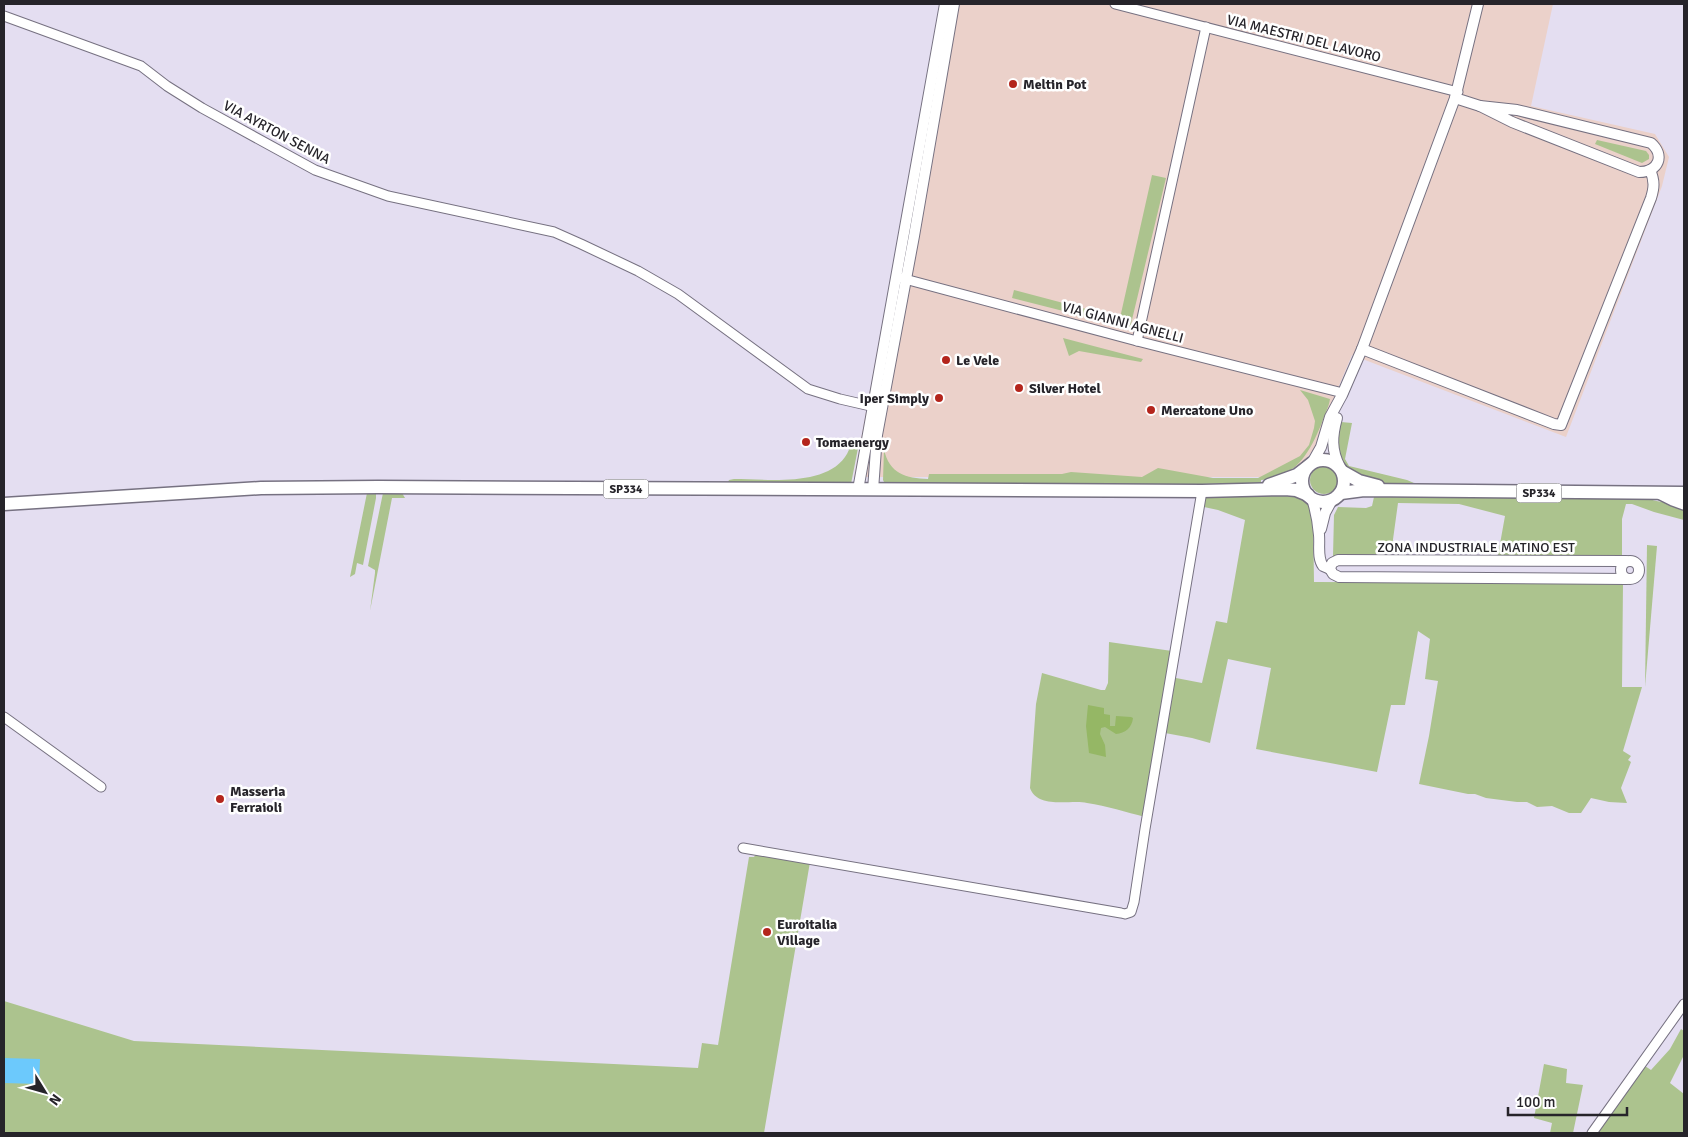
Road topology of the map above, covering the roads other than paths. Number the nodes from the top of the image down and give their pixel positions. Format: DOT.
graph roads {
  1 [pos="945,4"];
  2 [pos="954,4"];
  3 [pos="1115,4"];
  4 [pos="1478,4"];
  5 [pos="4,16"];
  6 [pos="1206,27"];
  7 [pos="1456,95"];
  8 [pos="1480,106"];
  9 [pos="1650,170"];
  10 [pos="896,277"];
  11 [pos="906,279"];
  12 [pos="1137,341"];
  13 [pos="1362,349"];
  14 [pos="886,361"];
  15 [pos="1342,394"];
  16 [pos="877,408"];
  17 [pos="1310,464"];
  18 [pos="1341,469"];
  19 [pos="858,490"];
  20 [pos="873,490"];
  21 [pos="1250,490"];
  22 [pos="1202,491"];
  23 [pos="1394,491"];
  24 [pos="1684,493"];
  25 [pos="1661,494"];
  26 [pos="1310,497"];
  27 [pos="1337,497"];
  28 [pos="4,504"];
  29 [pos="1684,504"];
  30 [pos="1319,535"];
  31 [pos="1416,560"];
  32 [pos="1542,561"];
  33 [pos="1626,561"];
  34 [pos="1330,569"];
  35 [pos="1541,577"];
  36 [pos="1416,578"];
  37 [pos="1626,578"];
  38 [pos="4,717"];
  39 [pos="101,788"];
  40 [pos="743,848"];
  41 [pos="1684,1004"];
  42 [pos="1592,1133"];
  1 -- 10 [label="street"];
  2 -- 11 [label="street"];
  3 -- 6 [label="street, VIA MAESTRI DEL LAVORO"];
  4 -- 7 [label="street"];
  5 -- 16 [label="street, VIA AYRTON SENNA"];
  6 -- 7 [label="street, VIA MAESTRI DEL LAVORO"];
  6 -- 12 [label="street"];
  7 -- 8 [label="street"];
  7 -- 13 [label="street"];
  8 -- 9 [label="street"];
  8 -- 9 [label="street"];
  9 -- 13 [label="street"];
  10 -- 11 [label="street, VIA GIANNI AGNELLI"];
  10 -- 14 [label="street"];
  11 -- 12 [label="street, VIA GIANNI AGNELLI"];
  11 -- 14 [label="street"];
  12 -- 15 [label="street, VIA GIANNI AGNELLI"];
  13 -- 15 [label="street"];
  14 -- 16 [label="street"];
  15 -- 17 [label="street"];
  15 -- 18 [label="street"];
  16 -- 19 [label="street"];
  16 -- 20 [label="street"];
  17 -- 18 [label="main road, SP334"];
  17 -- 21 [label="main road, SP334"];
  17 -- 26 [label="main road"];
  18 -- 23 [label="main road, SP334"];
  18 -- 27 [label="main road"];
  19 -- 20 [label="main road, SP334"];
  19 -- 28 [label="main road, SP334"];
  20 -- 22 [label="main road, SP334"];
  21 -- 22 [label="main road, SP334"];
  21 -- 26 [label="main road, SP334"];
  22 -- 40 [label="street"];
  23 -- 25 [label="main road, SP334"];
  23 -- 27 [label="main road, SP334"];
  24 -- 25 [label="main road, SP334"];
  25 -- 29 [label="main road"];
  26 -- 27 [label="main road, SP334"];
  26 -- 30 [label="street"];
  27 -- 30 [label="street"];
  30 -- 34 [label="street"];
  31 -- 32 [label="street, ZONA INDUSTRIALE MATINO EST"];
  31 -- 34 [label="street, ZONA INDUSTRIALE MATINO EST"];
  31 -- 36 [label="street"];
  32 -- 33 [label="street, ZONA INDUSTRIALE MATINO EST"];
  32 -- 35 [label="street"];
  33 -- 37 [label="street"];
  33 -- 37 [label="street"];
  34 -- 36 [label="street"];
  35 -- 36 [label="street"];
  35 -- 37 [label="street"];
  38 -- 39 [label="street"];
  41 -- 42 [label="street"];
}
